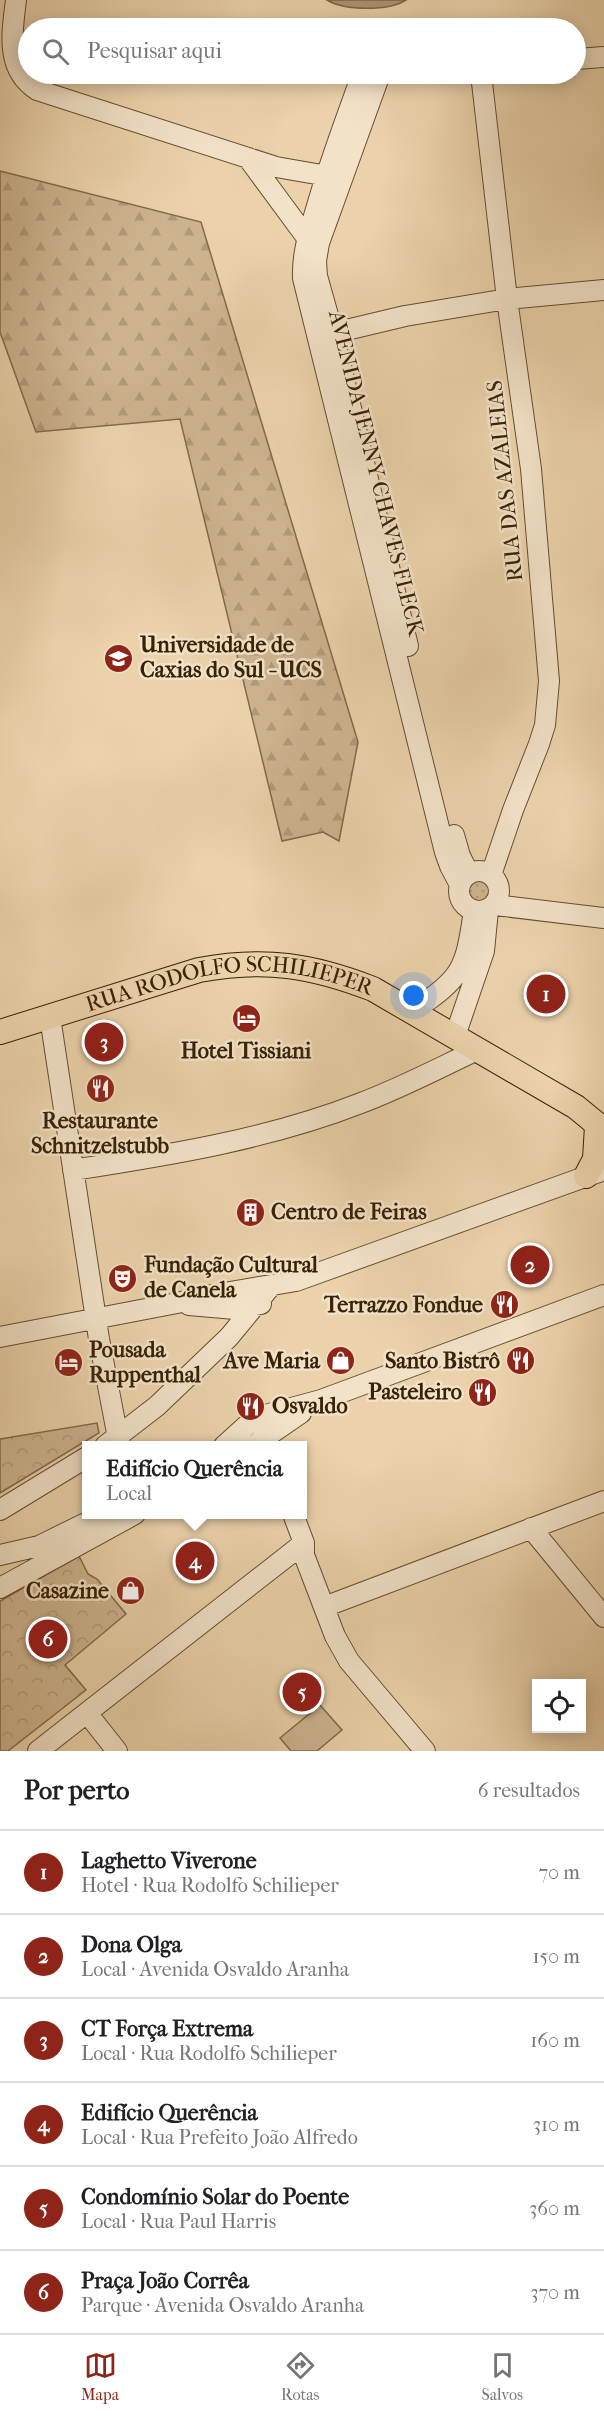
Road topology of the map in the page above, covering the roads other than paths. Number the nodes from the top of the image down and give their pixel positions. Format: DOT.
graph roads {
  1 [pos="16,0"];
  2 [pos="604,57"];
  3 [pos="586,58"];
  4 [pos="18,69"];
  5 [pos="29,84"];
  6 [pos="359,84"];
  7 [pos="376,84"];
  8 [pos="482,84"];
  9 [pos="248,158"];
  10 [pos="334,177"];
  11 [pos="313,240"];
  12 [pos="604,290"];
  13 [pos="507,299"];
  14 [pos="326,335"];
  15 [pos="491,875"];
  16 [pos="465,879"];
  17 [pos="486,908"];
  18 [pos="604,918"];
  19 [pos="413,1011"];
  20 [pos="50,1017"];
  21 [pos="0,1032"];
  22 [pos="455,1036"];
  23 [pos="477,1050"];
  24 [pos="602,1124"];
  25 [pos="73,1170"];
  26 [pos="595,1173"];
  27 [pos="296,1281"];
  28 [pos="271,1286"];
  29 [pos="604,1295"];
  30 [pos="177,1303"];
  31 [pos="256,1306"];
  32 [pos="97,1318"];
  33 [pos="0,1337"];
  34 [pos="248,1440"];
  35 [pos="115,1441"];
  36 [pos="117,1441"];
  37 [pos="82,1460"];
  38 [pos="604,1501"];
  39 [pos="0,1509"];
  40 [pos="96,1519"];
  41 [pos="127,1519"];
  42 [pos="285,1519"];
  43 [pos="294,1519"];
  44 [pos="531,1528"];
  45 [pos="0,1539"];
  46 [pos="302,1549"];
  47 [pos="9,1554"];
  48 [pos="26,1573"];
  49 [pos="0,1587"];
  50 [pos="324,1607"];
  51 [pos="604,1617"];
  52 [pos="87,1713"];
  53 [pos="38,1751"];
  54 [pos="117,1751"];
  55 [pos="425,1751"];
  1 -- 4 [label="street"];
  2 -- 3 [label="street"];
  5 -- 9 [label="street"];
  6 -- 10 [label="street, AVENIDA JENNY CHAVES FLECK"];
  7 -- 10 [label="street, AVENIDA JENNY CHAVES FLECK"];
  8 -- 13 [label="street, RUA DAS AZALEIAS"];
  9 -- 10 [label="street"];
  9 -- 11 [label="street"];
  10 -- 11 [label="street, AVENIDA JENNY CHAVES FLECK"];
  11 -- 14 [label="street, AVENIDA JENNY CHAVES FLECK"];
  12 -- 13 [label="street"];
  13 -- 14 [label="street"];
  13 -- 15 [label="street, RUA DAS AZALEIAS"];
  14 -- 16 [label="street, AVENIDA JENNY CHAVES FLECK"];
  15 -- 16 [label="street"];
  15 -- 17 [label="street"];
  16 -- 17 [label="street"];
  17 -- 18 [label="street"];
  17 -- 19 [label="street"];
  17 -- 22 [label="street"];
  19 -- 20 [label="main road, RUA RODOLFO SCHILIEPER"];
  19 -- 22 [label="main road, RUA RODOLFO SCHILIEPER"];
  20 -- 21 [label="main road, RUA RODOLFO SCHILIEPER"];
  20 -- 25 [label="street"];
  22 -- 23 [label="main road, RUA RODOLFO SCHILIEPER"];
  23 -- 24 [label="main road, RUA RODOLFO SCHILIEPER"];
  23 -- 25 [label="street"];
  24 -- 26 [label="main road"];
  25 -- 32 [label="street"];
  26 -- 27 [label="street"];
  27 -- 28 [label="street"];
  27 -- 31 [label="street"];
  28 -- 30 [label="street"];
  28 -- 31 [label="street"];
  29 -- 34 [label="street"];
  30 -- 31 [label="street"];
  30 -- 32 [label="street"];
  31 -- 36 [label="street"];
  32 -- 33 [label="street"];
  32 -- 35 [label="street"];
  37 -- 39 [label="street"];
  38 -- 44 [label="street"];
  40 -- 47 [label="street"];
  41 -- 48 [label="street"];
  42 -- 46 [label="street"];
  43 -- 46 [label="street"];
  44 -- 50 [label="street"];
  44 -- 51 [label="street"];
  45 -- 47 [label="street"];
  46 -- 50 [label="street"];
  46 -- 52 [label="street"];
  47 -- 48 [label="street"];
  48 -- 49 [label="street"];
  50 -- 55 [label="street"];
  52 -- 53 [label="street"];
  52 -- 54 [label="street"];
}
